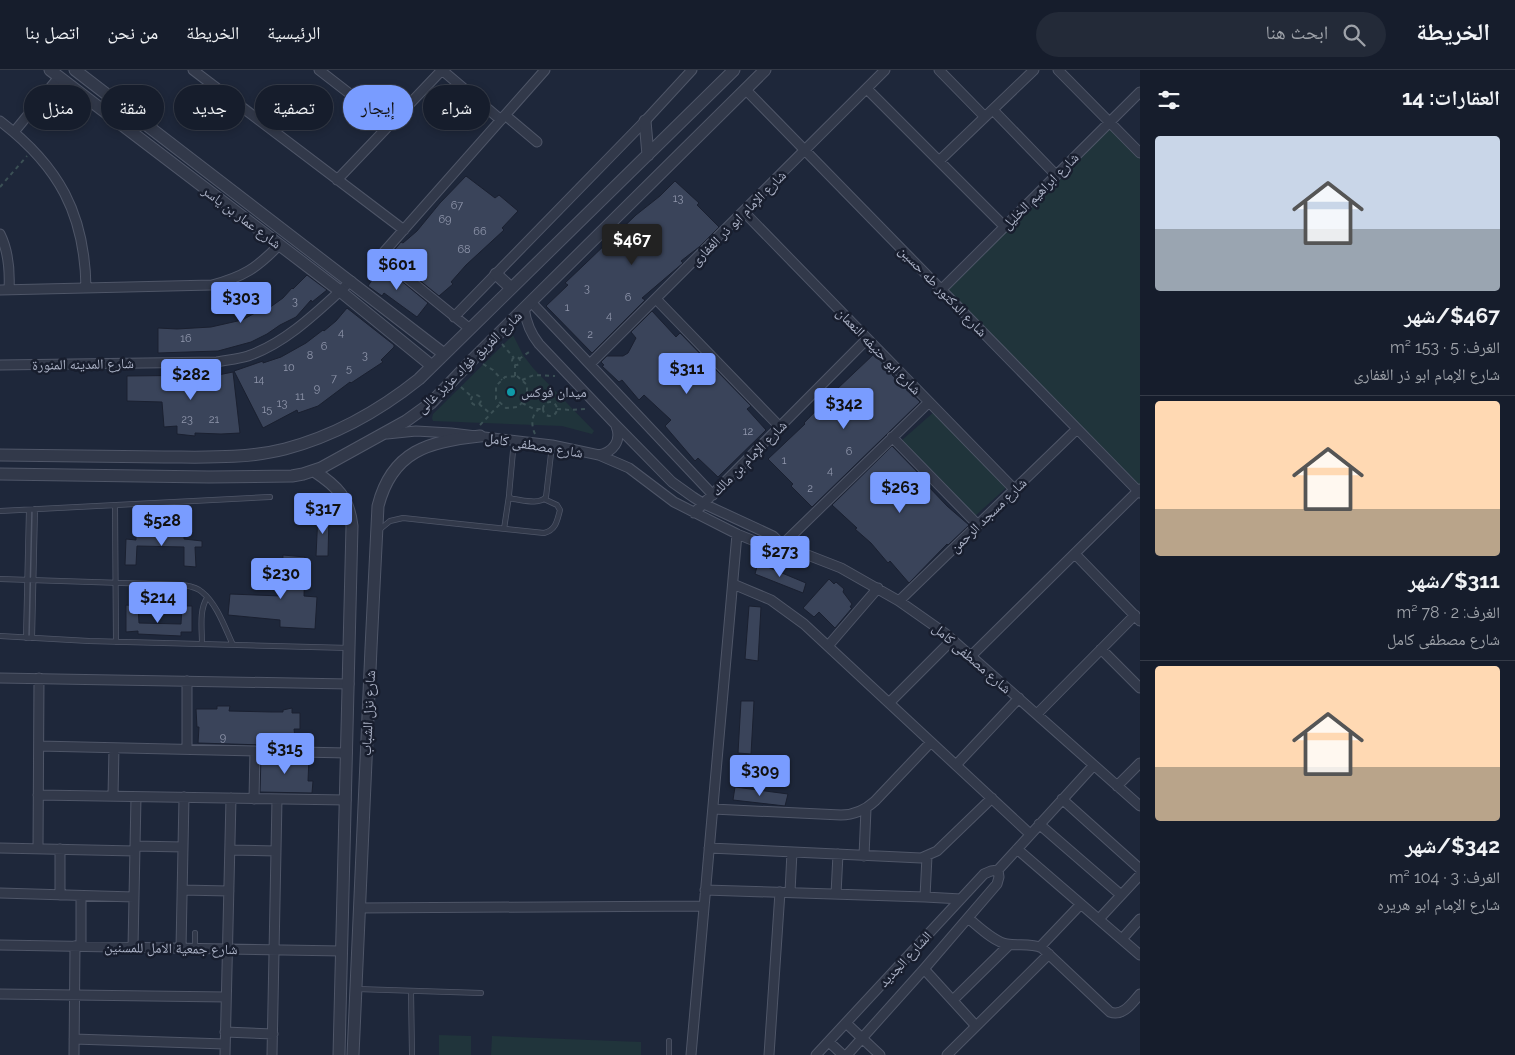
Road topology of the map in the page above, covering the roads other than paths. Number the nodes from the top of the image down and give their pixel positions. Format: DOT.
graph roads {
  1 [pos="75,70"];
  2 [pos="193,70"];
  3 [pos="319,70"];
  4 [pos="545,70"];
  5 [pos="692,70"];
  6 [pos="734,70"];
  7 [pos="765,70"];
  8 [pos="885,70"];
  9 [pos="939,70"];
  10 [pos="1034,70"];
  11 [pos="1058,70"];
  12 [pos="436,72"];
  13 [pos="54,73"];
  14 [pos="343,89"];
  15 [pos="745,89"];
  16 [pos="867,89"];
  17 [pos="1140,92"];
  18 [pos="413,98"];
  19 [pos="993,110"];
  20 [pos="986,117"];
  21 [pos="503,118"];
  22 [pos="0,121"];
  23 [pos="645,121"];
  24 [pos="1110,122"];
  25 [pos="385,130"];
  26 [pos="14,132"];
  27 [pos="537,142"];
  28 [pos="805,151"];
  29 [pos="1140,153"];
  30 [pos="648,154"];
  31 [pos="939,161"];
  32 [pos="1056,175"];
  33 [pos="337,180"];
  34 [pos="744,212"];
  35 [pos="1004,226"];
  36 [pos="404,230"];
  37 [pos="0,234"];
  38 [pos="279,245"];
  39 [pos="496,274"];
  40 [pos="351,282"];
  41 [pos="86,288"];
  42 [pos="511,288"];
  43 [pos="4,290"];
  44 [pos="941,290"];
  45 [pos="340,291"];
  46 [pos="656,299"];
  47 [pos="527,305"];
  48 [pos="454,317"];
  49 [pos="470,329"];
  50 [pos="867,339"];
  51 [pos="444,354"];
  52 [pos="590,364"];
  53 [pos="0,365"];
  54 [pos="432,366"];
  55 [pos="929,402"];
  56 [pos="615,424"];
  57 [pos="780,427"];
  58 [pos="1077,429"];
  59 [pos="381,434"];
  60 [pos="474,436"];
  61 [pos="892,437"];
  62 [pos="514,440"];
  63 [pos="552,444"];
  64 [pos="0,455"];
  65 [pos="599,455"];
  66 [pos="146,456"];
  67 [pos="210,457"];
  68 [pos="314,471"];
  69 [pos="0,474"];
  70 [pos="142,476"];
  71 [pos="209,478"];
  72 [pos="1014,489"];
  73 [pos="1139,491"];
  74 [pos="713,495"];
  75 [pos="509,496"];
  76 [pos="270,497"];
  77 [pos="544,499"];
  78 [pos="704,504"];
  79 [pos="116,506"];
  80 [pos="35,509"];
  81 [pos="29,510"];
  82 [pos="0,511"];
  83 [pos="694,513"];
  84 [pos="978,525"];
  85 [pos="504,529"];
  86 [pos="376,533"];
  87 [pos="737,534"];
  88 [pos="782,545"];
  89 [pos="1074,554"];
  90 [pos="0,579"];
  91 [pos="27,580"];
  92 [pos="33,580"];
  93 [pos="116,583"];
  94 [pos="733,584"];
  95 [pos="878,588"];
  96 [pos="207,598"];
  97 [pos="899,601"];
  98 [pos="1138,618"];
  99 [pos="0,636"];
  100 [pos="26,638"];
  101 [pos="32,638"];
  102 [pos="952,640"];
  103 [pos="116,642"];
  104 [pos="202,644"];
  105 [pos="233,645"];
  106 [pos="828,646"];
  107 [pos="350,648"];
  108 [pos="371,648"];
  109 [pos="1101,649"];
  110 [pos="971,656"];
  111 [pos="0,678"];
  112 [pos="39,678"];
  113 [pos="187,681"];
  114 [pos="349,684"];
  115 [pos="1140,688"];
  116 [pos="1019,698"];
  117 [pos="889,703"];
  118 [pos="1037,714"];
  119 [pos="931,742"];
  120 [pos="39,746"];
  121 [pos="114,748"];
  122 [pos="187,749"];
  123 [pos="255,751"];
  124 [pos="347,752"];
  125 [pos="1140,763"];
  126 [pos="956,765"];
  127 [pos="1094,765"];
  128 [pos="1117,786"];
  129 [pos="38,795"];
  130 [pos="113,796"];
  131 [pos="136,797"];
  132 [pos="184,798"];
  133 [pos="231,798"];
  134 [pos="992,798"];
  135 [pos="254,799"];
  136 [pos="277,799"];
  137 [pos="1062,799"];
  138 [pos="346,800"];
  139 [pos="1140,806"];
  140 [pos="866,808"];
  141 [pos="713,809"];
  142 [pos="1040,824"];
  143 [pos="1030,834"];
  144 [pos="183,847"];
  145 [pos="0,848"];
  146 [pos="135,848"];
  147 [pos="709,848"];
  148 [pos="38,849"];
  149 [pos="60,849"];
  150 [pos="1017,849"];
  151 [pos="230,850"];
  152 [pos="276,851"];
  153 [pos="792,852"];
  154 [pos="838,854"];
  155 [pos="864,856"];
  156 [pos="927,856"];
  157 [pos="1140,869"];
  158 [pos="998,870"];
  159 [pos="1140,875"];
  160 [pos="182,890"];
  161 [pos="705,890"];
  162 [pos="229,891"];
  163 [pos="780,892"];
  164 [pos="790,892"];
  165 [pos="0,893"];
  166 [pos="836,894"];
  167 [pos="60,895"];
  168 [pos="1121,895"];
  169 [pos="81,896"];
  170 [pos="134,897"];
  171 [pos="925,897"];
  172 [pos="961,899"];
  173 [pos="1081,904"];
  174 [pos="704,906"];
  175 [pos="359,908"];
  176 [pos="968,918"];
  177 [pos="1099,919"];
  178 [pos="1140,919"];
  179 [pos="195,933"];
  180 [pos="1122,939"];
  181 [pos="0,945"];
  182 [pos="1009,945"];
  183 [pos="78,946"];
  184 [pos="132,947"];
  185 [pos="1040,947"];
  186 [pos="181,948"];
  187 [pos="195,948"];
  188 [pos="227,949"];
  189 [pos="274,950"];
  190 [pos="342,952"];
  191 [pos="1049,954"];
  192 [pos="1140,955"];
  193 [pos="924,969"];
  194 [pos="356,989"];
  195 [pos="411,991"];
  196 [pos="482,993"];
  197 [pos="0,994"];
  198 [pos="1140,994"];
  199 [pos="75,995"];
  200 [pos="226,997"];
  201 [pos="953,1000"];
  202 [pos="846,1023"];
  203 [pos="976,1026"];
  204 [pos="225,1032"];
  205 [pos="273,1034"];
  206 [pos="862,1038"];
  207 [pos="74,1039"];
  208 [pos="669,1041"];
  209 [pos="340,1042"];
  210 [pos="354,1042"];
  211 [pos="829,1042"];
  212 [pos="225,1044"];
  213 [pos="74,1055"];
  214 [pos="224,1055"];
  215 [pos="272,1055"];
  216 [pos="339,1055"];
  217 [pos="353,1055"];
  218 [pos="412,1055"];
  219 [pos="669,1055"];
  220 [pos="691,1055"];
  221 [pos="769,1055"];
  222 [pos="816,1055"];
  223 [pos="843,1055"];
  224 [pos="847,1055"];
  225 [pos="880,1055"];
  226 [pos="947,1055"];
  1 -- 40 [label="street, شارع عمار بن ياسر"];
  2 -- 33 [label="street"];
  3 -- 14 [label="street"];
  4 -- 21 [label="street"];
  5 -- 23 [label="street"];
  6 -- 30 [label="street, شارع الفريق فؤاد عزيز غالى"];
  7 -- 15 [label="street, شارع الفريق فؤاد عزيز غالى"];
  8 -- 16 [label="street, شارع الإمام ابو ذر الغفارى"];
  9 -- 20 [label="street"];
  10 -- 19 [label="street"];
  11 -- 24 [label="street"];
  12 -- 18 [label="street"];
  12 -- 21 [label="street"];
  13 -- 26 [label="street"];
  13 -- 38 [label="street, شارع عمار بن ياسر"];
  15 -- 28 [label="street, شارع الدكتور طه حسين"];
  15 -- 47 [label="street, شارع الفريق فؤاد عزيز غالى"];
  16 -- 28 [label="street, شارع الإمام ابو ذر الغفارى"];
  16 -- 31 [label="street"];
  17 -- 24 [label="street, شارع ابراهيم الخليل"];
  19 -- 20 [label="street"];
  19 -- 32 [label="street"];
  20 -- 31 [label="street"];
  21 -- 27 [label="street"];
  21 -- 36 [label="street"];
  22 -- 26 [label="street"];
  23 -- 30 [label="street"];
  23 -- 39 [label="street"];
  24 -- 29 [label="street"];
  24 -- 32 [label="street, شارع ابراهيم الخليل"];
  25 -- 33 [label="street"];
  26 -- 41 [label="street"];
  28 -- 34 [label="street, شارع الإمام ابو ذر الغفارى"];
  28 -- 44 [label="street, شارع الدكتور طه حسين"];
  30 -- 42 [label="street, شارع الفريق فؤاد عزيز غالى"];
  31 -- 35 [label="street"];
  32 -- 35 [label="street, شارع ابراهيم الخليل"];
  33 -- 36 [label="street"];
  34 -- 46 [label="street, شارع الإمام ابو ذر الغفارى"];
  34 -- 50 [label="street, شارع ابو حنيفه النعمان"];
  35 -- 44 [label="street, شارع ابراهيم الخليل"];
  36 -- 48 [label="street"];
  37 -- 43 [label="street"];
  38 -- 41 [label="street"];
  38 -- 45 [label="street, شارع عمار بن ياسر"];
  39 -- 42 [label="street"];
  39 -- 48 [label="street"];
  40 -- 45 [label="street, شارع المدينه المنورة"];
  40 -- 51 [label="street, شارع عمار بن ياسر"];
  41 -- 43 [label="street"];
  42 -- 49 [label="street, شارع الفريق فؤاد عزيز غالى"];
  44 -- 58 [label="street, شارع الدكتور طه حسين"];
  45 -- 53 [label="street, شارع المدينه المنورة"];
  45 -- 54 [label="street, شارع عمار بن ياسر"];
  46 -- 52 [label="street, شارع الإمام ابو ذر الغفارى"];
  46 -- 57 [label="street"];
  47 -- 52 [label="street"];
  47 -- 56 [label="street, شارع مصطفى كامل"];
  47 -- 59 [label="street, شارع الفريق فؤاد عزيز غالى"];
  48 -- 49 [label="street"];
  49 -- 51 [label="street, شارع الفريق فؤاد عزيز غالى"];
  50 -- 55 [label="street, شارع ابو حنيفه النعمان"];
  50 -- 57 [label="street, شارع الإمام بن مالك"];
  51 -- 54 [label="street, شارع الفريق فؤاد عزيز غالى"];
  52 -- 74 [label="street"];
  54 -- 67 [label="street, شارع الفريق فؤاد عزيز غالى"];
  55 -- 61 [label="street"];
  55 -- 72 [label="street, شارع ابو حنيفه النعمان"];
  56 -- 65 [label="street"];
  56 -- 78 [label="street, شارع مصطفى كامل"];
  57 -- 74 [label="street, شارع الإمام بن مالك"];
  58 -- 72 [label="street, شارع مسجد الرحمن"];
  58 -- 73 [label="street, شارع الدكتور طه حسين"];
  59 -- 60 [label="street, شارع مصطفى كامل"];
  59 -- 68 [label="street, شارع الفريق فؤاد عزيز غالى"];
  60 -- 62 [label="street, شارع مصطفى كامل"];
  60 -- 86 [label="street, شارع نزل الشباب"];
  61 -- 84 [label="street"];
  61 -- 88 [label="street"];
  62 -- 63 [label="street, شارع مصطفى كامل"];
  62 -- 75 [label="lane"];
  63 -- 65 [label="street, شارع مصطفى كامل"];
  63 -- 77 [label="lane"];
  64 -- 66 [label="street, شارع الفريق فؤاد عزيز غالى"];
  65 -- 83 [label="street, شارع مصطفى كامل"];
  66 -- 67 [label="street, شارع الفريق فؤاد عزيز غالى"];
  66 -- 70 [label="street"];
  67 -- 71 [label="street"];
  68 -- 71 [label="street, شارع الفريق فؤاد عزيز غالى"];
  68 -- 107 [label="street, شارع نزل الشباب"];
  69 -- 70 [label="street, شارع الفريق فؤاد عزيز غالى"];
  70 -- 71 [label="street, شارع الفريق فؤاد عزيز غالى"];
  72 -- 84 [label="street, شارع مسجد الرحمن"];
  73 -- 89 [label="street"];
  74 -- 78 [label="street, شارع الإمام بن مالك"];
  75 -- 77 [label="lane"];
  75 -- 85 [label="lane"];
  76 -- 79 [label="lane"];
  77 -- 85 [label="lane"];
  78 -- 83 [label="street, شارع الإمام بن مالك"];
  78 -- 88 [label="street, شارع مصطفى كامل"];
  79 -- 80 [label="lane"];
  79 -- 93 [label="lane"];
  80 -- 81 [label="lane"];
  80 -- 92 [label="lane"];
  81 -- 82 [label="lane"];
  81 -- 91 [label="lane"];
  83 -- 87 [label="street, شارع مصطفى كامل"];
  84 -- 97 [label="street, شارع مسجد الرحمن"];
  85 -- 86 [label="lane"];
  86 -- 108 [label="street, شارع نزل الشباب"];
  87 -- 88 [label="street, شارع مصطفى كامل"];
  87 -- 94 [label="street"];
  88 -- 95 [label="street, شارع مصطفى كامل"];
  89 -- 98 [label="street"];
  89 -- 110 [label="street"];
  90 -- 91 [label="lane"];
  91 -- 92 [label="lane"];
  91 -- 100 [label="lane"];
  92 -- 93 [label="lane"];
  92 -- 101 [label="lane"];
  93 -- 96 [label="lane"];
  93 -- 103 [label="lane"];
  94 -- 106 [label="street"];
  94 -- 141 [label="street"];
  95 -- 97 [label="street, شارع مصطفى كامل"];
  95 -- 106 [label="street"];
  96 -- 104 [label="lane"];
  96 -- 105 [label="lane"];
  97 -- 102 [label="street, شارع مصطفى كامل"];
  98 -- 109 [label="street"];
  99 -- 100 [label="lane"];
  100 -- 101 [label="lane"];
  101 -- 103 [label="lane"];
  102 -- 110 [label="street, شارع مصطفى كامل"];
  102 -- 117 [label="street"];
  103 -- 104 [label="lane"];
  104 -- 105 [label="lane"];
  105 -- 107 [label="lane"];
  106 -- 117 [label="street"];
  107 -- 108 [label="street"];
  107 -- 114 [label="street, شارع نزل الشباب"];
  108 -- 175 [label="street, شارع نزل الشباب"];
  109 -- 115 [label="street"];
  109 -- 118 [label="street"];
  110 -- 116 [label="street, شارع مصطفى كامل"];
  111 -- 112 [label="street, شارع نزل الشباب"];
  112 -- 113 [label="street, شارع نزل الشباب"];
  112 -- 120 [label="street"];
  113 -- 114 [label="street, شارع نزل الشباب"];
  113 -- 122 [label="street"];
  114 -- 124 [label="street, شارع نزل الشباب"];
  116 -- 118 [label="street, شارع مصطفى كامل"];
  116 -- 126 [label="street"];
  117 -- 119 [label="street"];
  118 -- 127 [label="street, شارع مصطفى كامل"];
  119 -- 126 [label="street"];
  119 -- 140 [label="street"];
  120 -- 121 [label="street"];
  120 -- 129 [label="street"];
  121 -- 122 [label="street"];
  121 -- 130 [label="street"];
  122 -- 123 [label="street"];
  123 -- 124 [label="street"];
  123 -- 135 [label="street"];
  124 -- 138 [label="street, شارع نزل الشباب"];
  125 -- 128 [label="street"];
  126 -- 134 [label="street"];
  127 -- 128 [label="street, شارع مصطفى كامل"];
  127 -- 137 [label="street, الشارع الجديد"];
  128 -- 139 [label="street, شارع مصطفى كامل"];
  129 -- 130 [label="street"];
  129 -- 148 [label="street"];
  130 -- 131 [label="street"];
  131 -- 132 [label="street"];
  131 -- 146 [label="street"];
  132 -- 133 [label="street"];
  132 -- 144 [label="street"];
  133 -- 135 [label="street"];
  133 -- 151 [label="street"];
  134 -- 143 [label="street"];
  134 -- 156 [label="street"];
  135 -- 136 [label="street"];
  136 -- 138 [label="street"];
  136 -- 152 [label="street"];
  137 -- 142 [label="street, الشارع الجديد"];
  137 -- 157 [label="street"];
  138 -- 190 [label="street, شارع نزل الشباب"];
  140 -- 141 [label="street"];
  140 -- 155 [label="street"];
  141 -- 147 [label="street"];
  142 -- 143 [label="street, الشارع الجديد"];
  142 -- 168 [label="street"];
  143 -- 150 [label="street, الشارع الجديد"];
  144 -- 146 [label="street"];
  144 -- 160 [label="street"];
  145 -- 148 [label="street"];
  146 -- 149 [label="street"];
  146 -- 170 [label="street"];
  147 -- 153 [label="street"];
  147 -- 161 [label="street"];
  148 -- 149 [label="street"];
  149 -- 167 [label="street"];
  150 -- 158 [label="street, الشارع الجديد"];
  150 -- 173 [label="street"];
  151 -- 152 [label="street"];
  151 -- 162 [label="street"];
  152 -- 189 [label="street"];
  153 -- 154 [label="street"];
  153 -- 164 [label="street"];
  154 -- 155 [label="street"];
  154 -- 166 [label="street"];
  155 -- 156 [label="street"];
  156 -- 171 [label="street"];
  158 -- 172 [label="street, الشارع الجديد"];
  158 -- 176 [label="street, الشارع الجديد"];
  159 -- 168 [label="street"];
  160 -- 162 [label="street"];
  160 -- 186 [label="street"];
  161 -- 163 [label="street"];
  161 -- 174 [label="street"];
  162 -- 188 [label="street"];
  163 -- 164 [label="street"];
  163 -- 221 [label="street"];
  164 -- 166 [label="street"];
  165 -- 167 [label="street"];
  166 -- 171 [label="street"];
  167 -- 169 [label="street"];
  168 -- 177 [label="street"];
  169 -- 170 [label="street"];
  169 -- 183 [label="street"];
  170 -- 184 [label="street"];
  171 -- 172 [label="street"];
  172 -- 202 [label="street, الشارع الجديد"];
  173 -- 177 [label="street"];
  173 -- 185 [label="street"];
  174 -- 175 [label="street"];
  174 -- 220 [label="street"];
  175 -- 194 [label="street, شارع نزل الشباب"];
  176 -- 182 [label="street"];
  176 -- 193 [label="street, الشارع الجديد"];
  177 -- 180 [label="street"];
  178 -- 180 [label="street"];
  179 -- 187 [label="lane"];
  180 -- 192 [label="street"];
  181 -- 183 [label="street, شارع جمعية الامل للمسنين"];
  182 -- 185 [label="street"];
  182 -- 201 [label="street"];
  183 -- 184 [label="street, شارع جمعية الامل للمسنين"];
  183 -- 199 [label="street"];
  184 -- 186 [label="street, شارع جمعية الامل للمسنين"];
  185 -- 191 [label="street"];
  186 -- 187 [label="street, شارع جمعية الامل للمسنين"];
  187 -- 188 [label="street, شارع جمعية الامل للمسنين"];
  188 -- 189 [label="street, شارع جمعية الامل للمسنين"];
  188 -- 200 [label="street"];
  189 -- 190 [label="street, شارع جمعية الامل للمسنين"];
  189 -- 205 [label="street"];
  190 -- 209 [label="street, شارع نزل الشباب"];
  191 -- 198 [label="street"];
  191 -- 203 [label="street"];
  193 -- 201 [label="street"];
  193 -- 206 [label="street, الشارع الجديد"];
  194 -- 195 [label="lane"];
  194 -- 210 [label="street, شارع نزل الشباب"];
  195 -- 196 [label="lane"];
  195 -- 218 [label="lane"];
  197 -- 199 [label="street"];
  199 -- 200 [label="street"];
  199 -- 207 [label="street"];
  200 -- 204 [label="street"];
  201 -- 203 [label="street"];
  202 -- 206 [label="street"];
  202 -- 211 [label="street, الشارع الجديد"];
  203 -- 226 [label="street"];
  204 -- 205 [label="street"];
  204 -- 212 [label="street"];
  205 -- 215 [label="street"];
  206 -- 224 [label="street, الشارع الجديد"];
  206 -- 225 [label="street"];
  207 -- 212 [label="street"];
  207 -- 213 [label="street"];
  208 -- 219 [label="lane"];
  209 -- 210 [label="street"];
  209 -- 216 [label="street, شارع نزل الشباب"];
  210 -- 217 [label="street, شارع نزل الشباب"];
  211 -- 222 [label="street, الشارع الجديد"];
  211 -- 223 [label="street"];
  212 -- 214 [label="street"];
}
